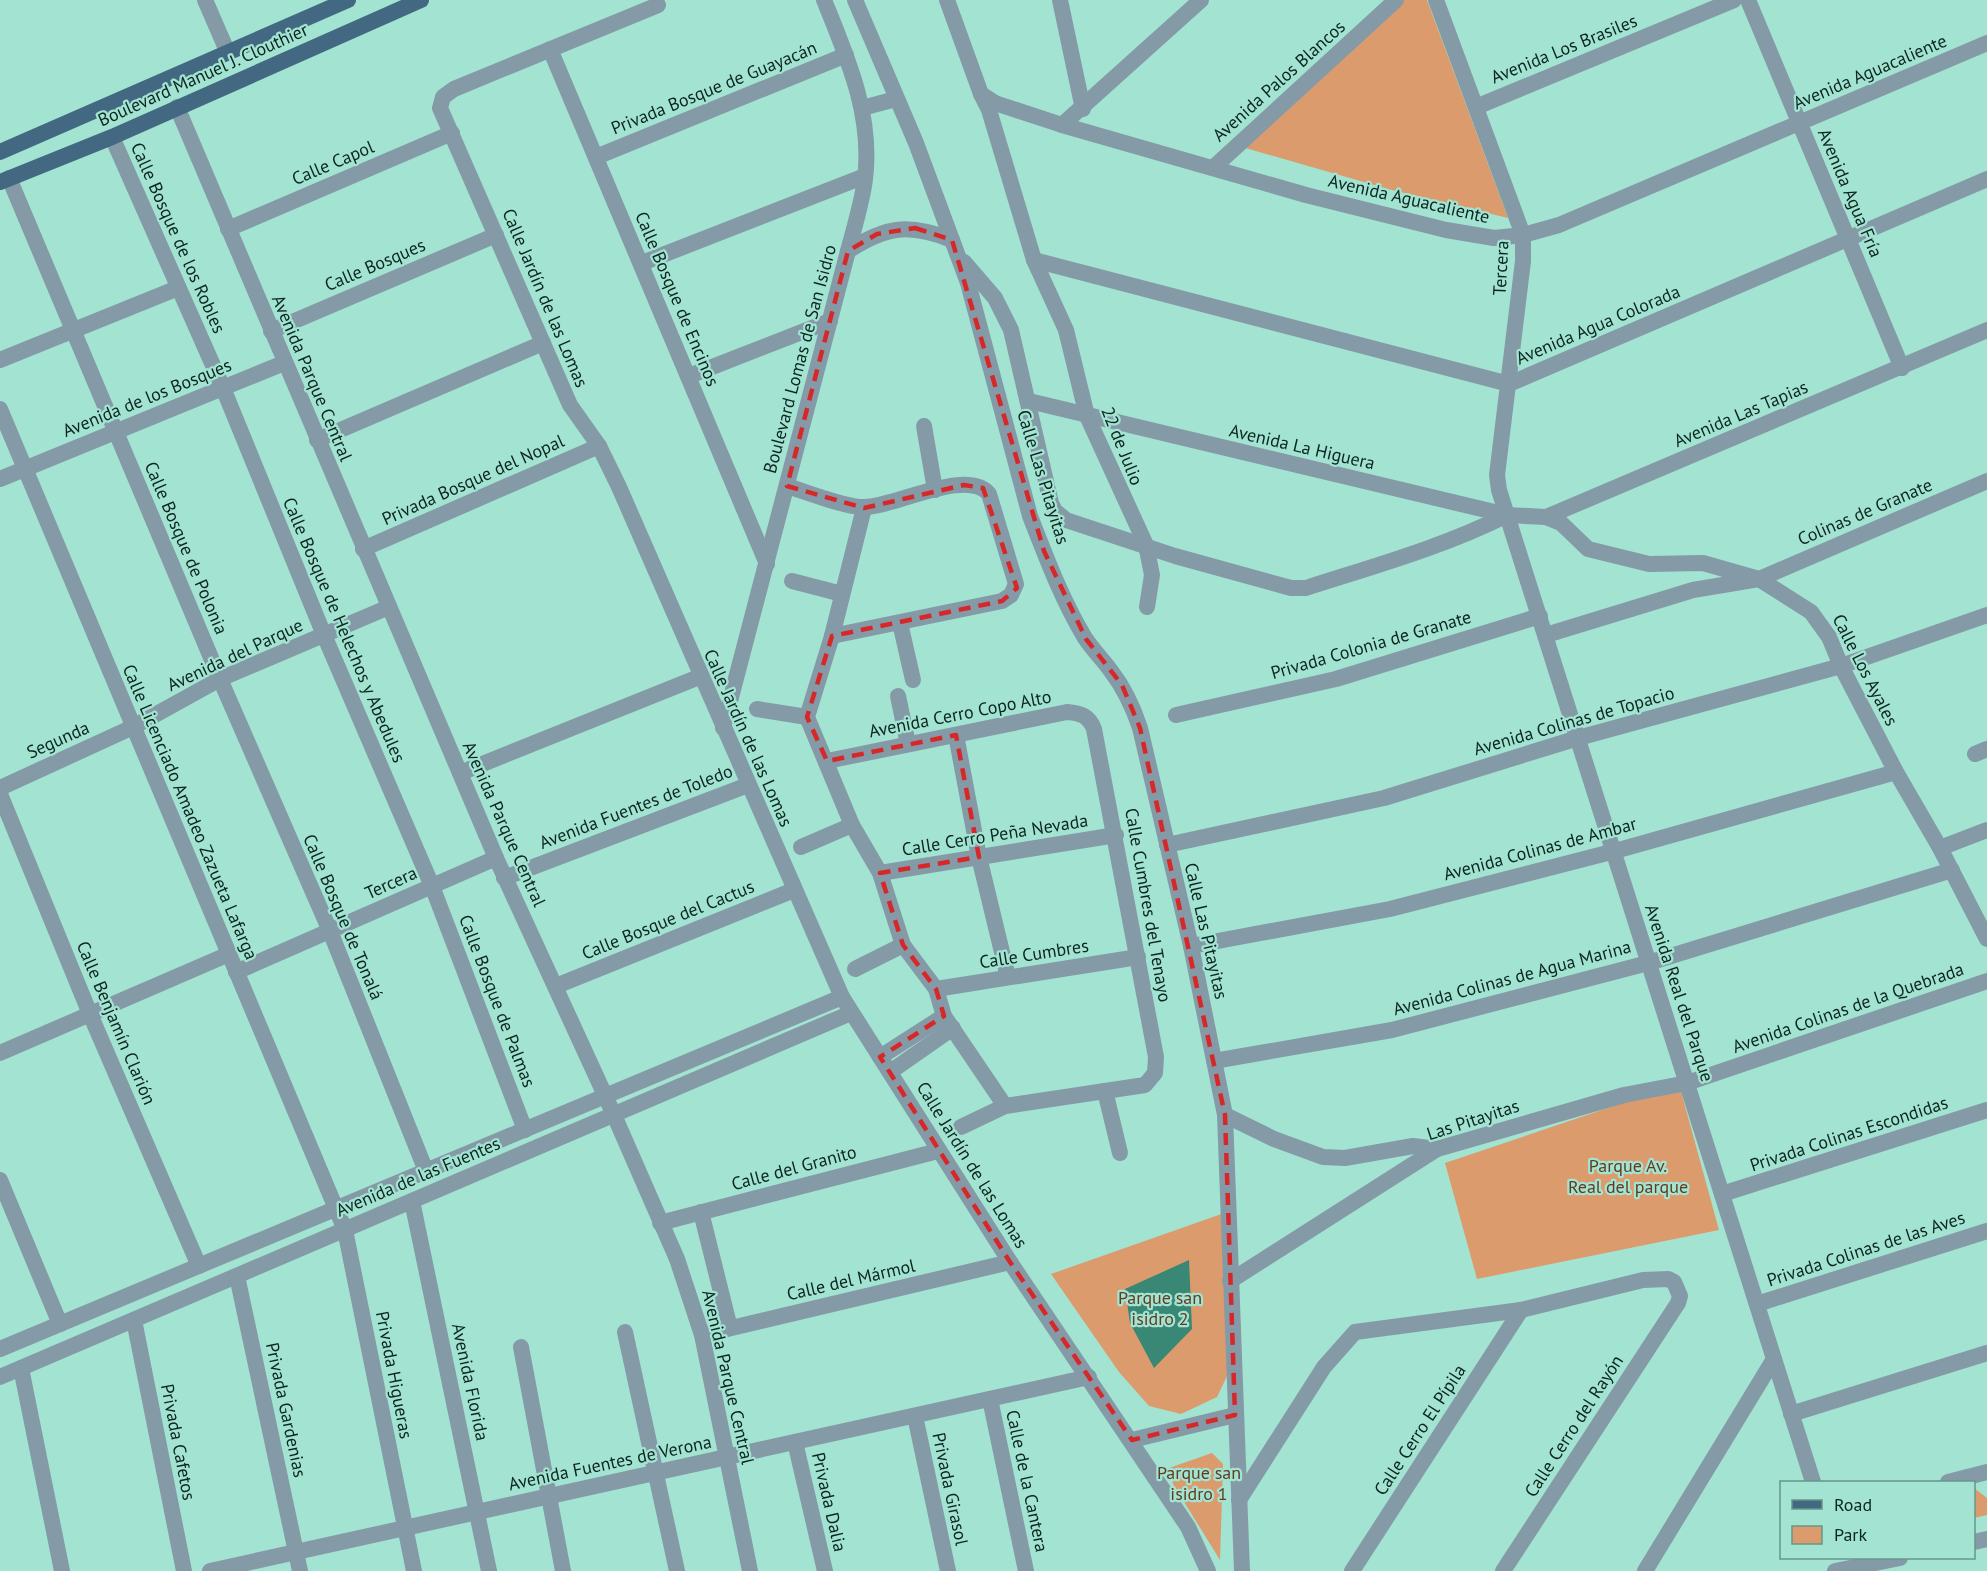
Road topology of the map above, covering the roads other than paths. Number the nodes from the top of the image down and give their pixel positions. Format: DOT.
graph roads {
  1 [pos="205,0"];
  2 [pos="348,0"];
  3 [pos="421,0"];
  4 [pos="824,0"];
  5 [pos="855,0"];
  6 [pos="947,0"];
  7 [pos="1060,0"];
  8 [pos="1201,0"];
  9 [pos="1396,0"];
  10 [pos="1436,0"];
  11 [pos="1734,0"];
  12 [pos="1748,0"];
  13 [pos="658,5"];
  14 [pos="1987,44"];
  15 [pos="550,49"];
  16 [pos="228,53"];
  17 [pos="846,55"];
  18 [pos="981,94"];
  19 [pos="896,99"];
  20 [pos="177,107"];
  21 [pos="1476,107"];
  22 [pos="862,108"];
  23 [pos="1083,109"];
  24 [pos="1800,123"];
  25 [pos="1062,125"];
  26 [pos="452,133"];
  27 [pos="112,137"];
  28 [pos="0,152"];
  29 [pos="596,157"];
  30 [pos="1214,167"];
  31 [pos="865,176"];
  32 [pos="1987,179"];
  33 [pos="5,180"];
  34 [pos="228,229"];
  35 [pos="496,235"];
  36 [pos="1523,235"];
  37 [pos="1849,239"];
  38 [pos="952,240"];
  39 [pos="848,251"];
  40 [pos="959,257"];
  41 [pos="1034,260"];
  42 [pos="642,263"];
  43 [pos="178,288"];
  44 [pos="830,321"];
  45 [pos="74,329"];
  46 [pos="1987,330"];
  47 [pos="271,331"];
  48 [pos="543,343"];
  49 [pos="0,360"];
  50 [pos="284,363"];
  51 [pos="1902,368"];
  52 [pos="689,376"];
  53 [pos="1509,384"];
  54 [pos="223,388"];
  55 [pos="1029,401"];
  56 [pos="0,409"];
  57 [pos="1087,416"];
  58 [pos="924,426"];
  59 [pos="116,431"];
  60 [pos="317,440"];
  61 [pos="599,446"];
  62 [pos="25,469"];
  63 [pos="0,479"];
  64 [pos="1987,481"];
  65 [pos="787,486"];
  66 [pos="935,490"];
  67 [pos="864,507"];
  68 [pos="1507,515"];
  69 [pos="1546,517"];
  70 [pos="1146,545"];
  71 [pos="363,549"];
  72 [pos="767,564"];
  73 [pos="1759,579"];
  74 [pos="792,581"];
  75 [pos="842,594"];
  76 [pos="389,607"];
  77 [pos="1147,607"];
  78 [pos="1987,615"];
  79 [pos="1540,616"];
  80 [pos="900,623"];
  81 [pos="324,635"];
  82 [pos="1546,635"];
  83 [pos="832,636"];
  84 [pos="1841,666"];
  85 [pos="699,676"];
  86 [pos="220,680"];
  87 [pos="914,681"];
  88 [pos="898,696"];
  89 [pos="757,709"];
  90 [pos="1176,715"];
  91 [pos="807,717"];
  92 [pos="133,727"];
  93 [pos="723,728"];
  94 [pos="1094,729"];
  95 [pos="956,735"];
  96 [pos="1578,738"];
  97 [pos="908,744"];
  98 [pos="827,761"];
  99 [pos="1896,772"];
  100 [pos="460,773"];
  101 [pos="748,785"];
  102 [pos="0,788"];
  103 [pos="0,794"];
  104 [pos="852,825"];
  105 [pos="1987,830"];
  106 [pos="1116,835"];
  107 [pos="1167,845"];
  108 [pos="801,847"];
  109 [pos="1940,848"];
  110 [pos="1615,851"];
  111 [pos="980,857"];
  112 [pos="496,858"];
  113 [pos="1952,870"];
  114 [pos="880,873"];
  115 [pos="504,878"];
  116 [pos="432,886"];
  117 [pos="794,890"];
  118 [pos="330,931"];
  119 [pos="1987,939"];
  120 [pos="903,945"];
  121 [pos="1191,946"];
  122 [pos="229,954"];
  123 [pos="1138,957"];
  124 [pos="1647,963"];
  125 [pos="855,969"];
  126 [pos="236,972"];
  127 [pos="1008,977"];
  128 [pos="1987,981"];
  129 [pos="556,986"];
  130 [pos="936,989"];
  131 [pos="842,997"];
  132 [pos="851,1013"];
  133 [pos="90,1014"];
  134 [pos="949,1022"];
  135 [pos="0,1053"];
  136 [pos="880,1057"];
  137 [pos="1214,1061"];
  138 [pos="890,1072"];
  139 [pos="1687,1083"];
  140 [pos="1105,1091"];
  141 [pos="605,1096"];
  142 [pos="1005,1106"];
  143 [pos="1987,1110"];
  144 [pos="614,1114"];
  145 [pos="1226,1115"];
  146 [pos="961,1127"];
  147 [pos="525,1130"];
  148 [pos="1437,1149"];
  149 [pos="938,1151"];
  150 [pos="1120,1153"];
  151 [pos="426,1171"];
  152 [pos="0,1180"];
  153 [pos="1722,1194"];
  154 [pos="412,1201"];
  155 [pos="337,1208"];
  156 [pos="701,1212"];
  157 [pos="660,1223"];
  158 [pos="345,1230"];
  159 [pos="1987,1231"];
  160 [pos="1010,1262"];
  161 [pos="199,1266"];
  162 [pos="237,1276"];
  163 [pos="1230,1281"];
  164 [pos="1756,1304"];
  165 [pos="1521,1310"];
  166 [pos="134,1320"];
  167 [pos="60,1324"];
  168 [pos="730,1328"];
  169 [pos="626,1332"];
  170 [pos="702,1335"];
  171 [pos="520,1347"];
  172 [pos="0,1349"];
  173 [pos="1987,1353"];
  174 [pos="1774,1359"];
  175 [pos="21,1368"];
  176 [pos="0,1377"];
  177 [pos="1089,1377"];
  178 [pos="990,1399"];
  179 [pos="1791,1414"];
  180 [pos="1235,1415"];
  181 [pos="915,1416"];
  182 [pos="1132,1440"];
  183 [pos="795,1442"];
  184 [pos="727,1457"];
  185 [pos="656,1473"];
  186 [pos="1987,1473"];
  187 [pos="1813,1481"];
  188 [pos="1952,1481"];
  189 [pos="547,1497"];
  190 [pos="1239,1500"];
  191 [pos="477,1512"];
  192 [pos="405,1528"];
  193 [pos="296,1552"];
  194 [pos="1888,1559"];
  195 [pos="1840,1567"];
  196 [pos="62,1571"];
  197 [pos="184,1571"];
  198 [pos="210,1571"];
  199 [pos="300,1571"];
  200 [pos="414,1571"];
  201 [pos="489,1571"];
  202 [pos="563,1571"];
  203 [pos="676,1571"];
  204 [pos="750,1571"];
  205 [pos="825,1571"];
  206 [pos="948,1571"];
  207 [pos="1026,1571"];
  208 [pos="1208,1571"];
  209 [pos="1242,1571"];
  210 [pos="1352,1571"];
  211 [pos="1503,1571"];
  212 [pos="1645,1571"];
  1 -- 16 [label="street"];
  2 -- 16 [label="main road, Boulevard Manuel J. Clouthier"];
  3 -- 20 [label="main road, Boulevard Manuel J. Clouthier"];
  4 -- 17 [label="street, Boulevard Lomas de San Isidro"];
  5 -- 19 [label="street, Calle Las Pitayitas"];
  6 -- 18 [label="street, 22 de Julio"];
  7 -- 23 [label="street"];
  8 -- 23 [label="street"];
  9 -- 30 [label="street, Avenida Palos Blancos"];
  10 -- 21 [label="street, Tercera"];
  11 -- 21 [label="street, Avenida Los Brasiles"];
  12 -- 24 [label="street, Avenida Agua Fría"];
  13 -- 15 [label="street"];
  14 -- 24 [label="street, Avenida Aguacaliente"];
  15 -- 26 [label="street, Calle Jardín de las Lomas"];
  15 -- 29 [label="street, Calle Bosque de Encinos"];
  16 -- 28 [label="main road, Boulevard Manuel J. Clouthier"];
  17 -- 22 [label="street, Boulevard Lomas de San Isidro"];
  17 -- 29 [label="street, Privada Bosque de Guayacán"];
  18 -- 25 [label="street, Avenida Aguacaliente"];
  18 -- 41 [label="street, 22 de Julio"];
  19 -- 22 [label="street"];
  19 -- 38 [label="street, Calle Las Pitayitas"];
  20 -- 27 [label="main road, Boulevard Manuel J. Clouthier"];
  20 -- 34 [label="street, Avenida Parque Central"];
  21 -- 36 [label="street, Tercera"];
  22 -- 31 [label="street, Boulevard Lomas de San Isidro"];
  23 -- 25 [label="street"];
  24 -- 36 [label="street, Avenida Aguacaliente"];
  24 -- 37 [label="street, Avenida Agua Fría"];
  25 -- 30 [label="street, Avenida Aguacaliente"];
  26 -- 34 [label="street, Calle Capol"];
  26 -- 35 [label="street, Calle Jardín de las Lomas"];
  27 -- 33 [label="main road, Boulevard Manuel J. Clouthier"];
  27 -- 43 [label="street, Calle Bosque de los Robles"];
  29 -- 42 [label="street, Calle Bosque de Encinos"];
  30 -- 36 [label="street, Avenida Aguacaliente"];
  31 -- 39 [label="street, Boulevard Lomas de San Isidro"];
  31 -- 42 [label="street"];
  32 -- 37 [label="street, Avenida Agua Colorada"];
  33 -- 45 [label="street, Calle Bosque de Polonia"];
  34 -- 47 [label="street, Avenida Parque Central"];
  35 -- 47 [label="street, Calle Bosques"];
  35 -- 48 [label="street, Calle Jardín de las Lomas"];
  36 -- 53 [label="street, Tercera"];
  37 -- 51 [label="street, Avenida Agua Fría"];
  37 -- 53 [label="street, Avenida Agua Colorada"];
  38 -- 39 [label="street"];
  38 -- 40 [label="street, Calle Las Pitayitas"];
  39 -- 44 [label="street, Boulevard Lomas de San Isidro"];
  40 -- 55 [label="street"];
  40 -- 107 [label="street, Calle Las Pitayitas"];
  41 -- 53 [label="street, Avenida Agua Colorada"];
  41 -- 57 [label="street, 22 de Julio"];
  42 -- 52 [label="street, Calle Bosque de Encinos"];
  43 -- 45 [label="street"];
  43 -- 54 [label="street, Calle Bosque de los Robles"];
  44 -- 52 [label="street"];
  44 -- 65 [label="street, Boulevard Lomas de San Isidro"];
  45 -- 49 [label="street"];
  45 -- 59 [label="street, Calle Bosque de Polonia"];
  46 -- 51 [label="street, Avenida Las Tapias"];
  47 -- 50 [label="street, Avenida Parque Central"];
  48 -- 60 [label="street"];
  48 -- 61 [label="street, Calle Jardín de las Lomas"];
  50 -- 54 [label="street, Avenida de los Bosques"];
  50 -- 60 [label="street, Avenida Parque Central"];
  51 -- 69 [label="street, Avenida Las Tapias"];
  52 -- 72 [label="street, Calle Bosque de Encinos"];
  53 -- 68 [label="street, Tercera"];
  54 -- 59 [label="street, Avenida de los Bosques"];
  54 -- 81 [label="street, Calle Bosque de Helechos y Abedules"];
  55 -- 57 [label="street, Avenida La Higuera"];
  55 -- 70 [label="street"];
  56 -- 62 [label="street, Calle Licenciado Amadeo Zazueta Lafarga"];
  57 -- 68 [label="street, Avenida La Higuera"];
  57 -- 70 [label="street, 22 de Julio"];
  58 -- 66 [label="street"];
  59 -- 62 [label="street, Avenida de los Bosques"];
  59 -- 86 [label="street, Calle Bosque de Polonia"];
  60 -- 71 [label="street, Avenida Parque Central"];
  61 -- 71 [label="street, Privada Bosque del Nopal"];
  61 -- 85 [label="street, Calle Jardín de las Lomas"];
  62 -- 63 [label="street, Avenida de los Bosques"];
  62 -- 92 [label="street, Calle Licenciado Amadeo Zazueta Lafarga"];
  64 -- 73 [label="street, Colinas de Granate"];
  65 -- 67 [label="street"];
  65 -- 72 [label="street, Boulevard Lomas de San Isidro"];
  66 -- 67 [label="street"];
  66 -- 80 [label="street"];
  67 -- 75 [label="street"];
  68 -- 69 [label="street, Avenida Las Tapias"];
  68 -- 70 [label="street"];
  68 -- 79 [label="street, Avenida Real del Parque"];
  69 -- 73 [label="street, Calle Los Ayales"];
  70 -- 77 [label="street, 22 de Julio"];
  71 -- 76 [label="street, Avenida Parque Central"];
  72 -- 93 [label="street, Boulevard Lomas de San Isidro"];
  73 -- 82 [label="street"];
  73 -- 84 [label="street, Calle Los Ayales"];
  74 -- 75 [label="street"];
  75 -- 83 [label="street"];
  76 -- 81 [label="street, Avenida del Parque"];
  76 -- 100 [label="street, Avenida Parque Central"];
  78 -- 84 [label="street, Avenida Colinas de Topacio"];
  79 -- 82 [label="street, Avenida Real del Parque"];
  79 -- 90 [label="street, Privada Colonia de Granate"];
  80 -- 83 [label="street"];
  80 -- 87 [label="street"];
  81 -- 86 [label="street, Avenida del Parque"];
  81 -- 116 [label="street, Calle Bosque de Helechos y Abedules"];
  82 -- 96 [label="street, Avenida Real del Parque"];
  83 -- 91 [label="street"];
  84 -- 96 [label="street, Avenida Colinas de Topacio"];
  84 -- 99 [label="street, Calle Los Ayales"];
  85 -- 93 [label="street, Calle Jardín de las Lomas"];
  85 -- 100 [label="street"];
  86 -- 92 [label="street, Avenida del Parque"];
  86 -- 118 [label="street, Calle Bosque de Tonalá"];
  88 -- 97 [label="street"];
  89 -- 91 [label="street"];
  91 -- 98 [label="street"];
  92 -- 102 [label="street, Segunda"];
  92 -- 122 [label="street, Calle Licenciado Amadeo Zazueta Lafarga"];
  93 -- 101 [label="street, Calle Jardín de las Lomas"];
  94 -- 95 [label="street, Avenida Cerro Copo Alto"];
  94 -- 106 [label="street, Calle Cumbres del Tenayo"];
  95 -- 97 [label="street, Avenida Cerro Copo Alto"];
  95 -- 111 [label="street"];
  96 -- 107 [label="street, Avenida Colinas de Topacio"];
  96 -- 110 [label="street, Avenida Real del Parque"];
  97 -- 98 [label="street, Avenida Cerro Copo Alto"];
  98 -- 104 [label="street"];
  99 -- 109 [label="street, Calle Los Ayales"];
  99 -- 110 [label="street, Avenida Colinas de Ambar"];
  100 -- 112 [label="street, Avenida Parque Central"];
  101 -- 115 [label="street, Avenida Fuentes de Toledo"];
  101 -- 117 [label="street, Calle Jardín de las Lomas"];
  103 -- 133 [label="street, Calle Benjamín Clarión"];
  104 -- 108 [label="street"];
  104 -- 114 [label="street"];
  105 -- 109 [label="street"];
  106 -- 111 [label="street, Calle Cerro Peña Nevada"];
  106 -- 123 [label="street, Calle Cumbres del Tenayo"];
  107 -- 121 [label="street, Calle Las Pitayitas"];
  109 -- 113 [label="street, Calle Los Ayales"];
  110 -- 121 [label="street, Avenida Colinas de Ambar"];
  110 -- 124 [label="street, Avenida Real del Parque"];
  111 -- 114 [label="street, Calle Cerro Peña Nevada"];
  111 -- 127 [label="street"];
  112 -- 115 [label="street, Avenida Parque Central"];
  112 -- 116 [label="street, Tercera"];
  113 -- 119 [label="street, Calle Los Ayales"];
  113 -- 124 [label="street, Avenida Colinas de Agua Marina"];
  114 -- 120 [label="street"];
  115 -- 129 [label="street, Avenida Parque Central"];
  116 -- 118 [label="street, Tercera"];
  116 -- 147 [label="street, Calle Bosque de Palmas"];
  117 -- 129 [label="street, Calle Bosque del Cactus"];
  117 -- 131 [label="street, Calle Jardín de las Lomas"];
  118 -- 126 [label="street, Tercera"];
  118 -- 151 [label="street, Calle Bosque de Tonalá"];
  120 -- 125 [label="street"];
  120 -- 130 [label="street"];
  121 -- 137 [label="street, Calle Las Pitayitas"];
  122 -- 126 [label="street, Calle Licenciado Amadeo Zazueta Lafarga"];
  122 -- 133 [label="street"];
  123 -- 127 [label="street, Calle Cumbres"];
  123 -- 140 [label="street, Calle Cumbres del Tenayo"];
  124 -- 137 [label="street, Avenida Colinas de Agua Marina"];
  124 -- 139 [label="street, Avenida Real del Parque"];
  126 -- 155 [label="street, Calle Licenciado Amadeo Zazueta Lafarga"];
  127 -- 130 [label="street, Calle Cumbres"];
  128 -- 139 [label="street, Avenida Colinas de la Quebrada"];
  129 -- 141 [label="street, Avenida Parque Central"];
  130 -- 134 [label="street"];
  131 -- 132 [label="street, Calle Jardín de las Lomas"];
  131 -- 141 [label="street, Avenida de las Fuentes"];
  132 -- 136 [label="street, Calle Jardín de las Lomas"];
  132 -- 144 [label="street, Avenida de las Fuentes"];
  133 -- 135 [label="street"];
  133 -- 161 [label="street, Calle Benjamín Clarión"];
  134 -- 136 [label="street"];
  134 -- 138 [label="street"];
  134 -- 142 [label="street"];
  136 -- 138 [label="street, Calle Jardín de las Lomas"];
  137 -- 145 [label="street, Calle Las Pitayitas"];
  138 -- 149 [label="street, Calle Jardín de las Lomas"];
  139 -- 148 [label="street, Las Pitayitas"];
  139 -- 153 [label="street, Avenida Real del Parque"];
  140 -- 142 [label="street"];
  140 -- 150 [label="street"];
  141 -- 144 [label="street, Avenida Parque Central"];
  141 -- 147 [label="street, Avenida de las Fuentes"];
  142 -- 146 [label="street"];
  143 -- 153 [label="street, Privada Colinas Escondidas"];
  144 -- 154 [label="street, Avenida de las Fuentes"];
  144 -- 157 [label="street, Avenida Parque Central"];
  145 -- 148 [label="street"];
  145 -- 163 [label="street, Calle Las Pitayitas"];
  147 -- 151 [label="street, Avenida de las Fuentes"];
  148 -- 163 [label="street, Las Pitayitas"];
  149 -- 156 [label="street, Calle del Granito"];
  149 -- 160 [label="street, Calle Jardín de las Lomas"];
  151 -- 155 [label="street, Avenida de las Fuentes"];
  152 -- 167 [label="street"];
  153 -- 164 [label="street, Avenida Real del Parque"];
  154 -- 158 [label="street, Avenida de las Fuentes"];
  154 -- 191 [label="street, Avenida Florida"];
  155 -- 158 [label="street, Calle Licenciado Amadeo Zazueta Lafarga"];
  155 -- 161 [label="street, Avenida de las Fuentes"];
  156 -- 157 [label="street, Calle del Granito"];
  156 -- 168 [label="street"];
  157 -- 170 [label="street, Avenida Parque Central"];
  158 -- 162 [label="street, Avenida de las Fuentes"];
  158 -- 192 [label="street, Privada Higueras"];
  159 -- 164 [label="street, Privada Colinas de las Aves"];
  160 -- 168 [label="street, Calle del Mármol"];
  160 -- 177 [label="street, Calle Jardín de las Lomas"];
  161 -- 167 [label="street, Avenida de las Fuentes"];
  162 -- 166 [label="street, Avenida de las Fuentes"];
  162 -- 193 [label="street, Privada Gardenias"];
  163 -- 180 [label="street"];
  164 -- 174 [label="street, Avenida Real del Parque"];
  165 -- 190 [label="street"];
  165 -- 210 [label="street, Calle Cerro El Pípila"];
  165 -- 211 [label="street, Calle Cerro del Rayón"];
  166 -- 175 [label="street, Avenida de las Fuentes"];
  166 -- 197 [label="street, Privada Cafetos"];
  167 -- 172 [label="street, Avenida de las Fuentes"];
  168 -- 170 [label="street, Calle del Mármol"];
  169 -- 185 [label="street"];
  170 -- 184 [label="street, Avenida Parque Central"];
  171 -- 189 [label="street"];
  173 -- 179 [label="street"];
  174 -- 179 [label="street, Avenida Real del Parque"];
  174 -- 212 [label="street"];
  175 -- 176 [label="street, Avenida de las Fuentes"];
  175 -- 196 [label="street"];
  177 -- 178 [label="street, Avenida Fuentes de Verona"];
  177 -- 182 [label="street"];
  178 -- 181 [label="street, Avenida Fuentes de Verona"];
  178 -- 207 [label="street, Calle de la Cantera"];
  179 -- 187 [label="street, Avenida Real del Parque"];
  180 -- 182 [label="street"];
  180 -- 190 [label="street"];
  181 -- 183 [label="street, Avenida Fuentes de Verona"];
  181 -- 206 [label="street, Privada Girasol"];
  182 -- 208 [label="street"];
  183 -- 184 [label="street, Avenida Fuentes de Verona"];
  183 -- 205 [label="street, Privada Dalia"];
  184 -- 185 [label="street, Avenida Fuentes de Verona"];
  184 -- 204 [label="street, Avenida Parque Central"];
  185 -- 189 [label="street, Avenida Fuentes de Verona"];
  185 -- 203 [label="street"];
  186 -- 188 [label="street"];
  189 -- 191 [label="street, Avenida Fuentes de Verona"];
  189 -- 202 [label="street"];
  190 -- 209 [label="street"];
  191 -- 192 [label="street, Avenida Fuentes de Verona"];
  191 -- 201 [label="street, Avenida Florida"];
  192 -- 193 [label="street, Avenida Fuentes de Verona"];
  192 -- 200 [label="street, Privada Higueras"];
  193 -- 198 [label="street, Avenida Fuentes de Verona"];
  193 -- 199 [label="street, Privada Gardenias"];
  194 -- 195 [label="street"];
}
